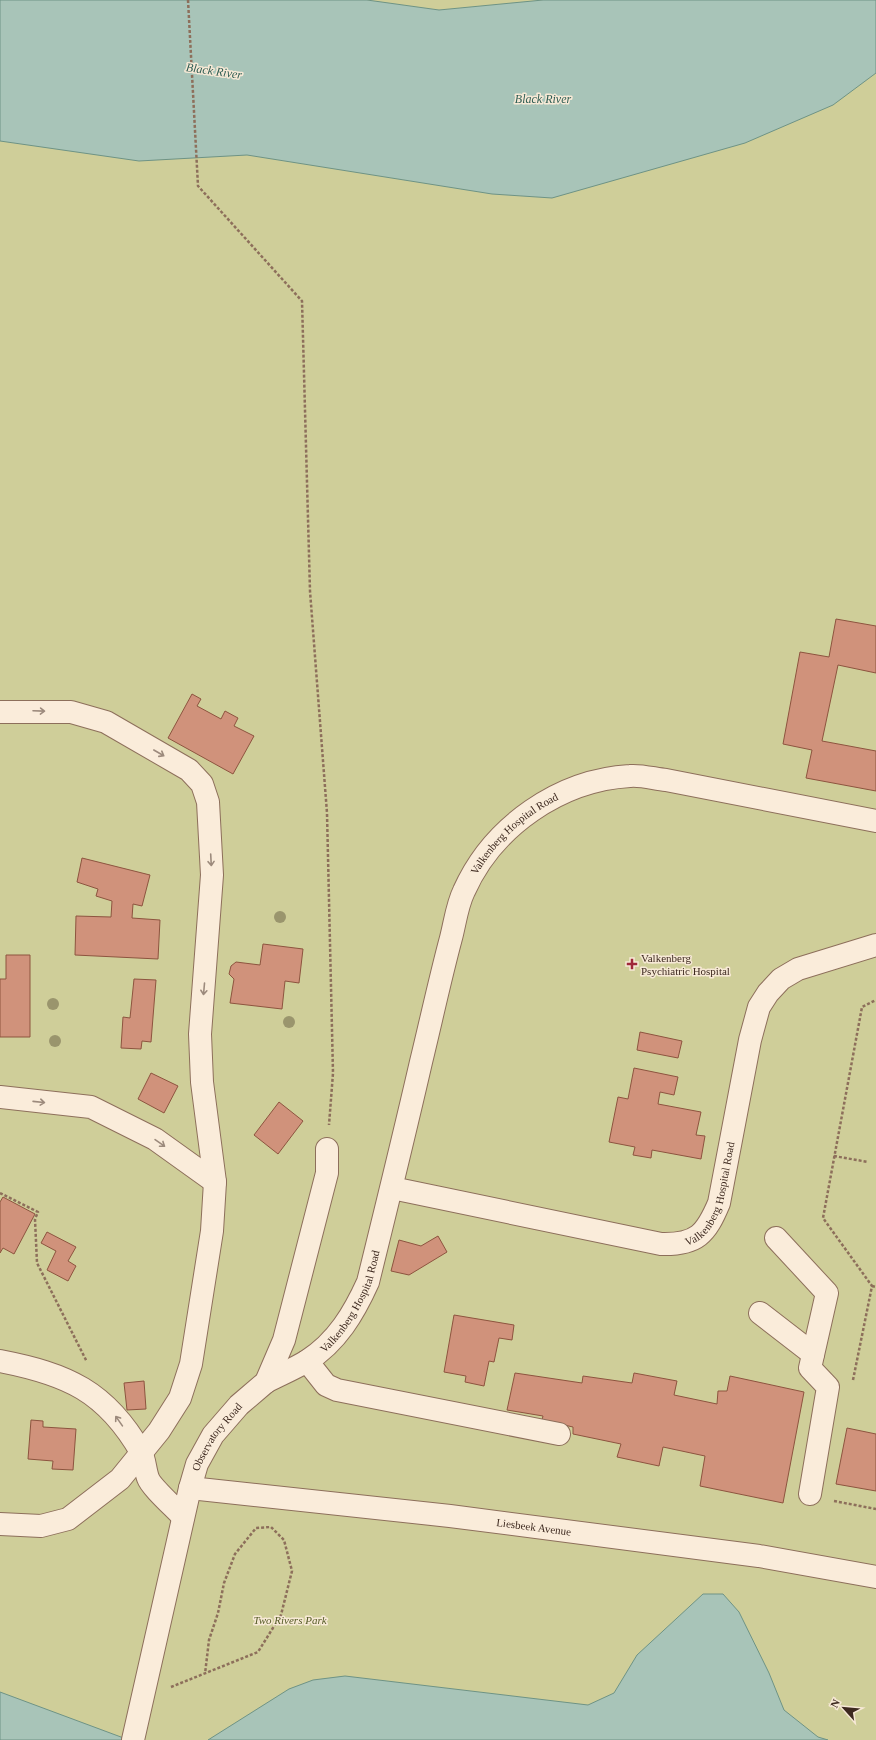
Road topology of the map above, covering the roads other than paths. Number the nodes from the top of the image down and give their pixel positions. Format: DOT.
graph roads {
  1 [pos="0,712"];
  2 [pos="876,821"];
  3 [pos="876,945"];
  4 [pos="0,1097"];
  5 [pos="327,1149"];
  6 [pos="215,1182"];
  7 [pos="392,1188"];
  8 [pos="776,1238"];
  9 [pos="760,1313"];
  10 [pos="813,1354"];
  11 [pos="0,1361"];
  12 [pos="307,1361"];
  13 [pos="266,1382"];
  14 [pos="559,1434"];
  15 [pos="142,1453"];
  16 [pos="190,1488"];
  17 [pos="819,1497"];
  18 [pos="183,1516"];
  19 [pos="0,1524"];
  20 [pos="876,1577"];
  21 [pos="134,1734"];
  1 -- 6 [label="street, one-way"];
  2 -- 7 [label="street, Valkenberg Hospital Road"];
  3 -- 7 [label="street, Valkenberg Hospital Road"];
  4 -- 6 [label="street, one-way"];
  5 -- 13 [label="street, Observatory Road"];
  6 -- 15 [label="street"];
  7 -- 12 [label="street, Valkenberg Hospital Road"];
  8 -- 10 [label="street"];
  9 -- 10 [label="street"];
  10 -- 17 [label="street"];
  15 -- 11 [label="street, one-way"];
  12 -- 13 [label="street, Valkenberg Hospital Road"];
  12 -- 14 [label="street"];
  13 -- 16 [label="street, Observatory Road"];
  15 -- 18 [label="street"];
  15 -- 19 [label="street"];
  16 -- 18 [label="street, Observatory Road"];
  16 -- 20 [label="street, Liesbeek Avenue"];
  18 -- 21 [label="street, Observatory Road"];
}
